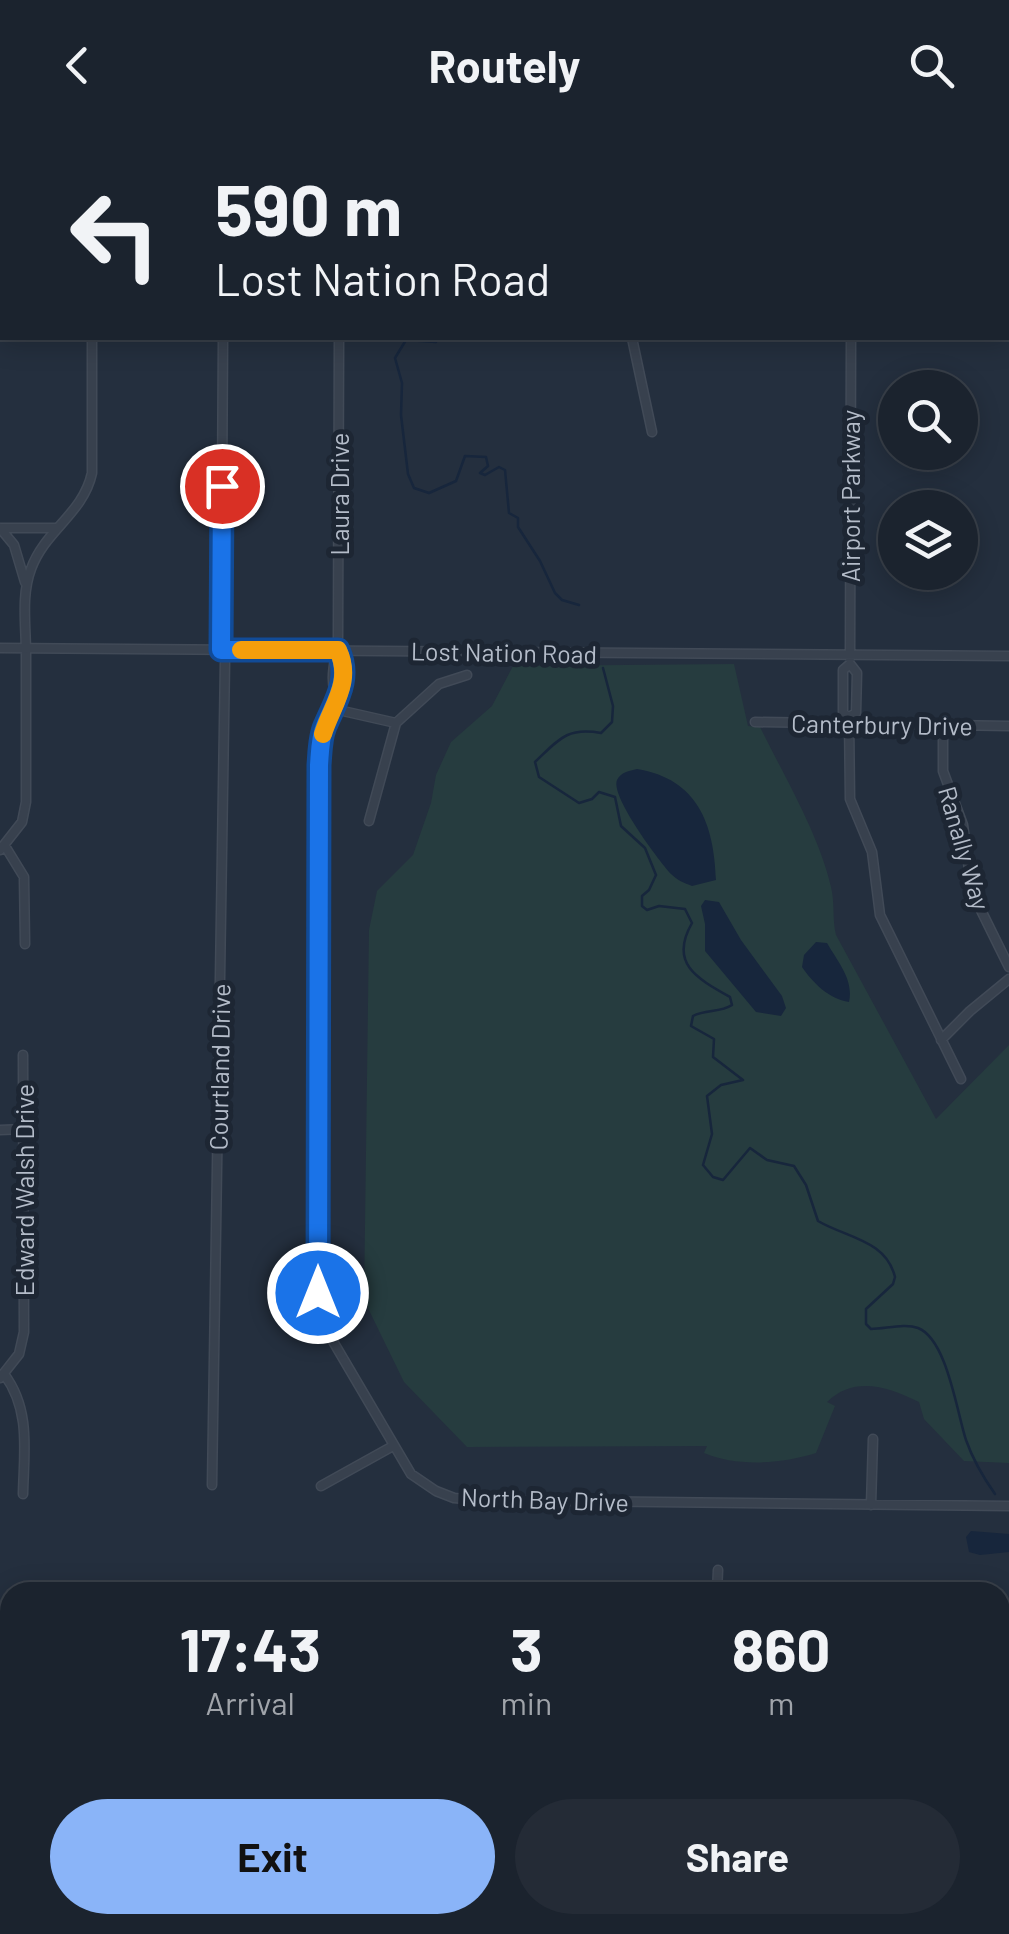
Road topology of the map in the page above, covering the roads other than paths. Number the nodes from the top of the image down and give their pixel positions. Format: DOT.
graph roads {
  1 [pos="92,340"];
  2 [pos="223,340"];
  3 [pos="338,340"];
  4 [pos="632,340"];
  5 [pos="851,340"];
  6 [pos="652,432"];
  7 [pos="0,528"];
  8 [pos="55,528"];
  9 [pos="26,585"];
  10 [pos="0,648"];
  11 [pos="26,648"];
  12 [pos="221,650"];
  13 [pos="338,650"];
  14 [pos="1009,656"];
  15 [pos="850,660"];
  16 [pos="467,675"];
  17 [pos="334,709"];
  18 [pos="849,720"];
  19 [pos="755,722"];
  20 [pos="396,723"];
  21 [pos="943,724"];
  22 [pos="1009,726"];
  23 [pos="369,821"];
  24 [pos="2,848"];
  25 [pos="24,944"];
  26 [pos="1009,967"];
  27 [pos="1009,979"];
  28 [pos="941,1040"];
  29 [pos="23,1055"];
  30 [pos="961,1079"];
  31 [pos="25,1129"];
  32 [pos="0,1130"];
  33 [pos="2,1376"];
  34 [pos="872,1439"];
  35 [pos="393,1446"];
  36 [pos="212,1485"];
  37 [pos="321,1486"];
  38 [pos="23,1494"];
  39 [pos="872,1505"];
  40 [pos="1009,1506"];
  41 [pos="718,1570"];
  42 [pos="718,1582"];
  43 [pos="474,1934"];
  44 [pos="508,1934"];
  1 -- 8 [label="street"];
  2 -- 12 [label="street, Courtland Drive"];
  3 -- 13 [label="street, Laura Drive"];
  4 -- 6 [label="street"];
  5 -- 15 [label="street, Airport Parkway"];
  7 -- 8 [label="street"];
  7 -- 9 [label="street"];
  8 -- 9 [label="street"];
  9 -- 11 [label="street"];
  10 -- 11 [label="street, Lost Nation Road"];
  11 -- 12 [label="street, Lost Nation Road"];
  11 -- 24 [label="street"];
  12 -- 13 [label="street, Lost Nation Road"];
  12 -- 36 [label="street, Courtland Drive"];
  13 -- 15 [label="street, Lost Nation Road"];
  13 -- 17 [label="street, North Bay Drive"];
  14 -- 15 [label="street, Lost Nation Road"];
  15 -- 18 [label="street, Airport Parkway"];
  16 -- 20 [label="street"];
  17 -- 20 [label="street"];
  17 -- 35 [label="street, North Bay Drive"];
  18 -- 19 [label="street, Canterbury Drive"];
  18 -- 21 [label="street, Canterbury Drive"];
  18 -- 28 [label="street, Airport Parkway"];
  20 -- 23 [label="street"];
  21 -- 22 [label="street, Canterbury Drive"];
  21 -- 26 [label="street, Ranally Way"];
  24 -- 25 [label="street"];
  27 -- 28 [label="street"];
  28 -- 30 [label="street, Airport Parkway"];
  29 -- 31 [label="street, Edward Walsh Drive"];
  31 -- 32 [label="street"];
  31 -- 33 [label="street, Edward Walsh Drive"];
  33 -- 38 [label="street"];
  34 -- 39 [label="street"];
  35 -- 37 [label="street"];
  35 -- 39 [label="street, North Bay Drive"];
  39 -- 40 [label="street, North Bay Drive"];
  41 -- 42 [label="street"];
  43 -- 44 [label="street"];
}
